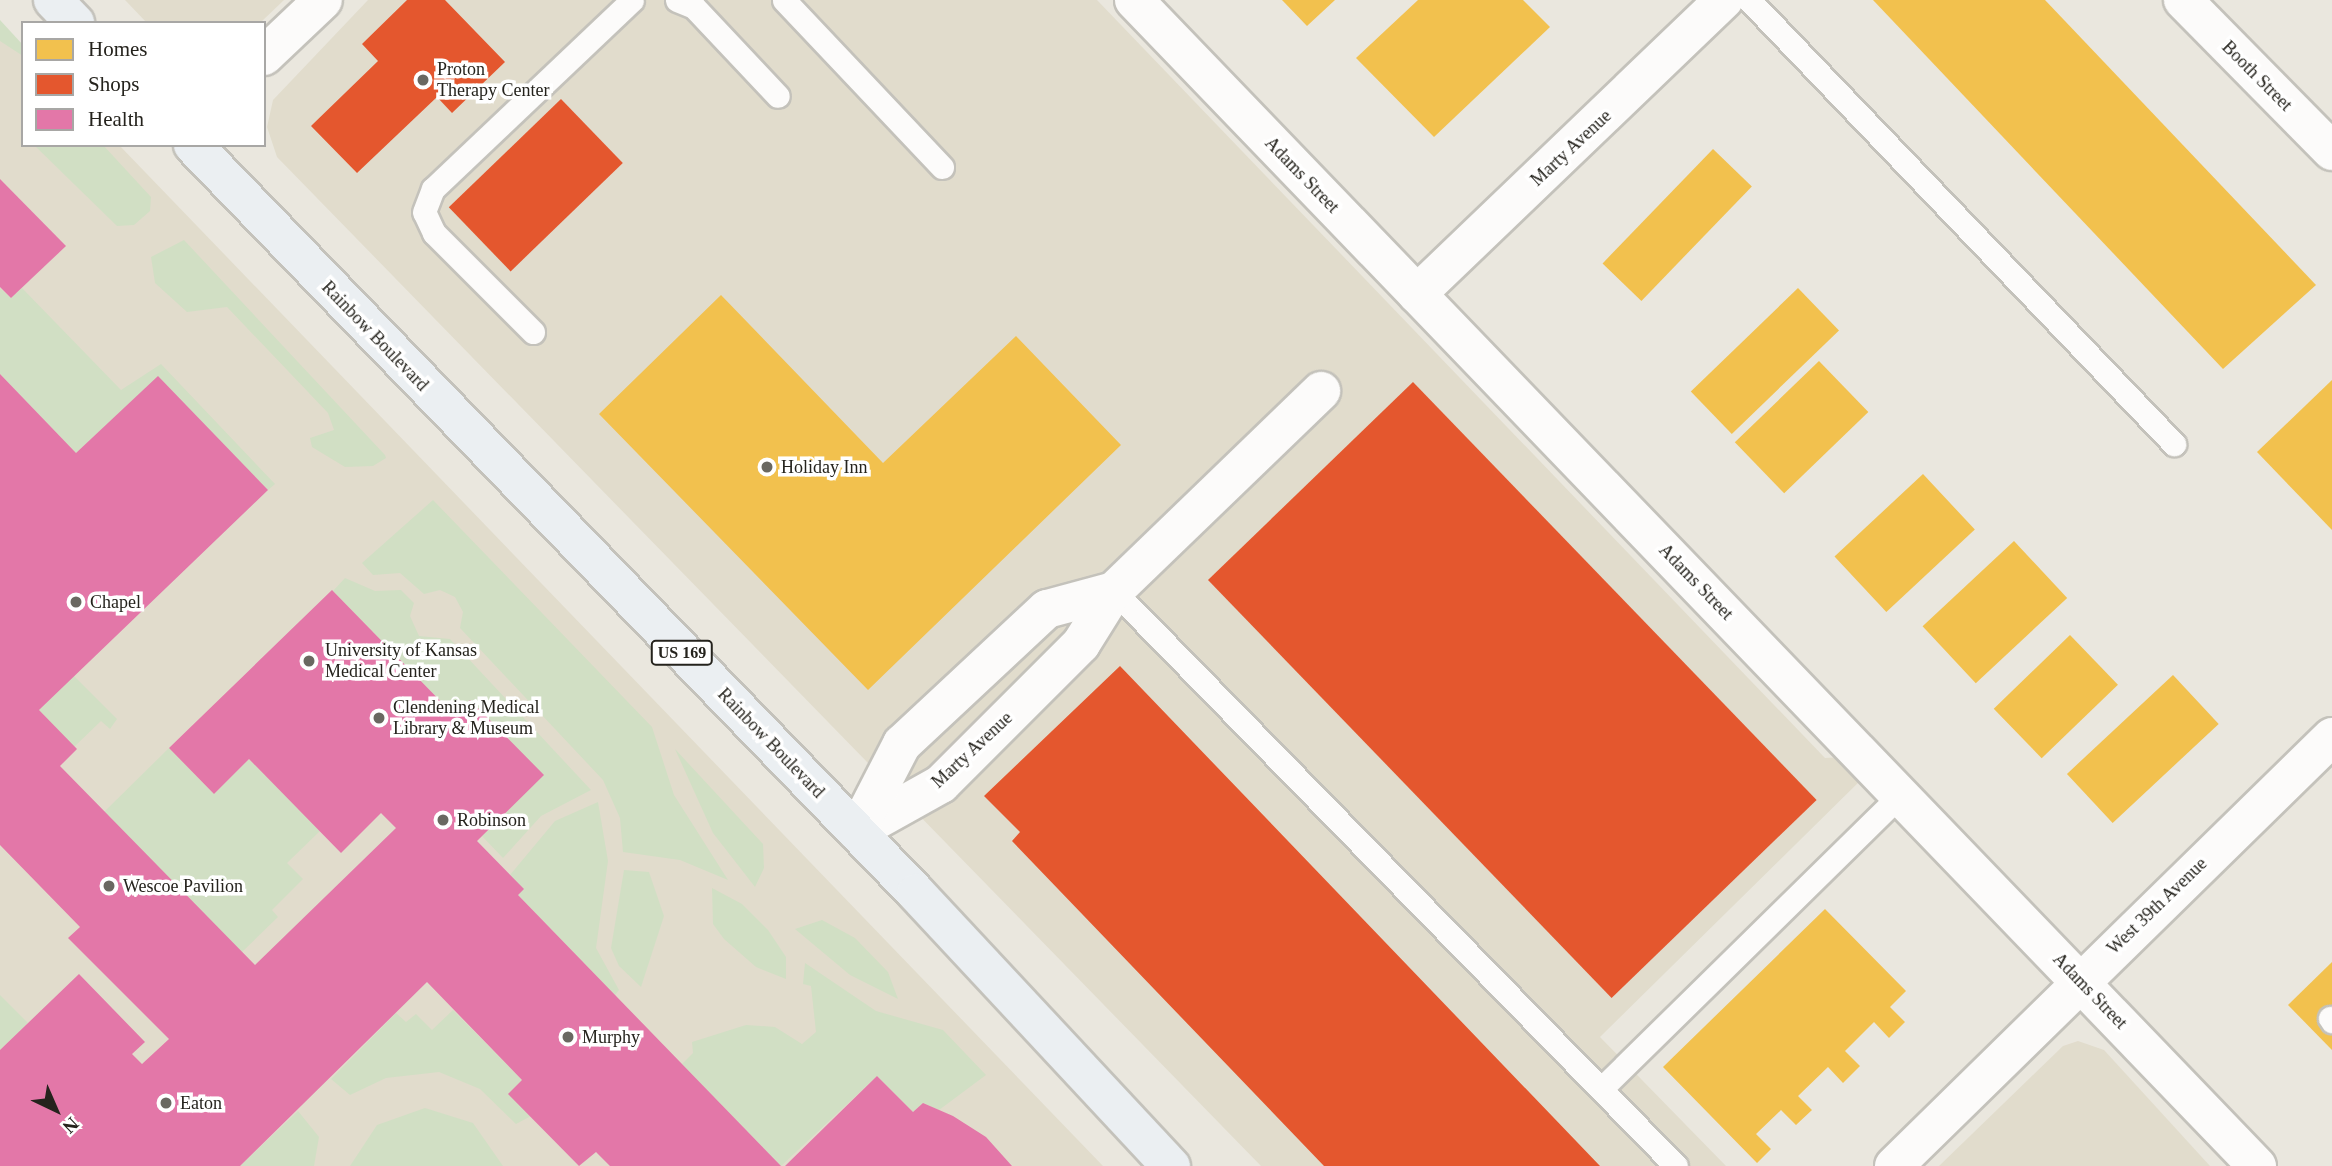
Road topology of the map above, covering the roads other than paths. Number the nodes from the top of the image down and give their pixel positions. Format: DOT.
graph roads {
  1 [pos="54,0"];
  2 [pos="323,0"];
  3 [pos="632,0"];
  4 [pos="677,0"];
  5 [pos="784,0"];
  6 [pos="1134,0"];
  7 [pos="1724,0"];
  8 [pos="1749,0"];
  9 [pos="2183,0"];
  10 [pos="73,21"];
  11 [pos="266,54"];
  12 [pos="778,96"];
  13 [pos="194,147"];
  14 [pos="2332,151"];
  15 [pos="943,167"];
  16 [pos="1417,294"];
  17 [pos="533,332"];
  18 [pos="1321,391"];
  19 [pos="2174,444"];
  20 [pos="1114,591"];
  21 [pos="2332,737"];
  22 [pos="1901,794"];
  23 [pos="857,831"];
  24 [pos="2080,981"];
  25 [pos="1601,1089"];
  26 [pos="1169,1165"];
  27 [pos="1676,1166"];
  28 [pos="1894,1166"];
  29 [pos="2257,1166"];
  1 -- 10 [label="main road"];
  2 -- 11 [label="street"];
  3 -- 17 [label="lane"];
  4 -- 12 [label="lane"];
  5 -- 15 [label="lane"];
  6 -- 16 [label="street, Adams Street"];
  7 -- 16 [label="street, Marty Avenue"];
  8 -- 19 [label="lane"];
  9 -- 14 [label="street, Booth Street"];
  13 -- 23 [label="main road, Rainbow Boulevard / US 169"];
  16 -- 22 [label="street, Adams Street"];
  18 -- 20 [label="street, Marty Avenue"];
  20 -- 23 [label="street, Marty Avenue"];
  20 -- 23 [label="street, Marty Avenue"];
  20 -- 25 [label="lane"];
  21 -- 24 [label="street, West 39th Avenue"];
  22 -- 24 [label="street, Adams Street"];
  22 -- 25 [label="lane"];
  23 -- 26 [label="main road, Rainbow Boulevard / US 169"];
  24 -- 28 [label="street, West 39th Avenue"];
  24 -- 29 [label="street, Adams Street"];
  25 -- 27 [label="lane"];
}
